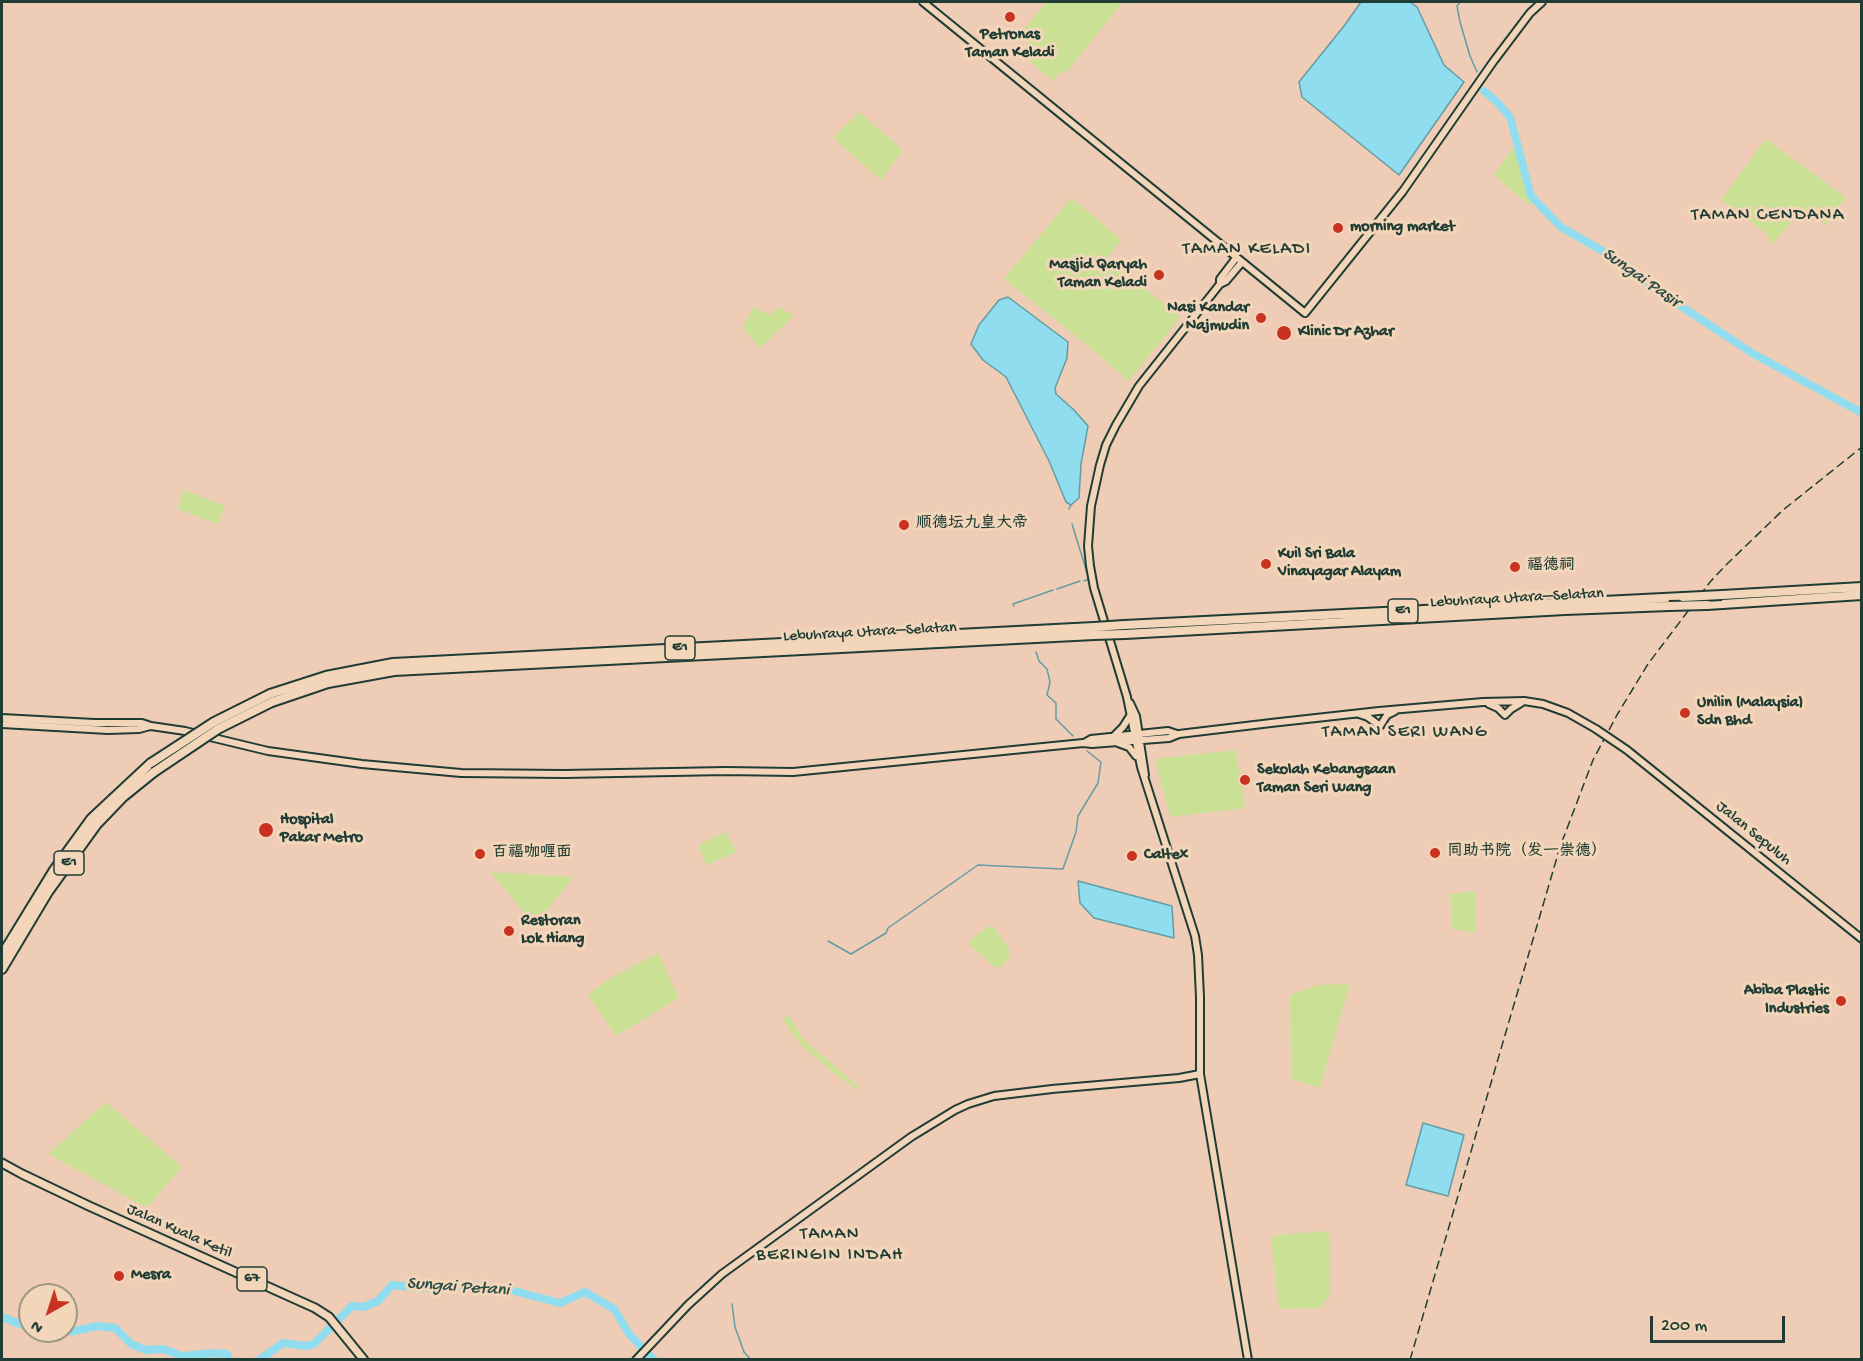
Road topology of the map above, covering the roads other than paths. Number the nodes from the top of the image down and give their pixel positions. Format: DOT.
graph roads {
  1 [pos="923,2"];
  2 [pos="1542,2"];
  3 [pos="1239,260"];
  4 [pos="1862,587"];
  5 [pos="1862,597"];
  6 [pos="1124,629"];
  7 [pos="271,698"];
  8 [pos="1524,701"];
  9 [pos="1483,702"];
  10 [pos="1398,709"];
  11 [pos="1359,713"];
  12 [pos="1133,716"];
  13 [pos="2,718"];
  14 [pos="2,724"];
  15 [pos="151,726"];
  16 [pos="1155,736"];
  17 [pos="1137,737"];
  18 [pos="1114,739"];
  19 [pos="1141,758"];
  20 [pos="1862,939"];
  21 [pos="2,955"];
  22 [pos="2,969"];
  23 [pos="1200,1074"];
  24 [pos="2,1163"];
  25 [pos="363,1359"];
  26 [pos="636,1359"];
  27 [pos="1248,1359"];
  1 -- 3 [label="street"];
  2 -- 3 [label="street"];
  3 -- 12 [label="street"];
  4 -- 6 [label="highway, Lebuhraya Utara–Selatan / E1, bridge"];
  5 -- 6 [label="highway, Lebuhraya Utara–Selatan / E1, bridge"];
  6 -- 7 [label="highway, Lebuhraya Utara–Selatan / E1, bridge"];
  7 -- 21 [label="highway, Lebuhraya Utara–Selatan / E1, bridge"];
  7 -- 22 [label="highway, Lebuhraya Utara–Selatan / E1, bridge"];
  8 -- 9 [label="street, Jalan Sepuluh"];
  8 -- 9 [label="street"];
  8 -- 20 [label="street, Jalan Sepuluh, bridge"];
  9 -- 10 [label="street, Jalan Sepuluh"];
  10 -- 11 [label="street, Jalan Sepuluh"];
  10 -- 11 [label="street"];
  11 -- 16 [label="street, Jalan Sepuluh"];
  12 -- 16 [label="street"];
  12 -- 17 [label="street"];
  12 -- 18 [label="street"];
  13 -- 15 [label="street"];
  14 -- 15 [label="street"];
  15 -- 18 [label="street, Jalan Sepuluh"];
  16 -- 17 [label="street, Jalan Sepuluh"];
  16 -- 19 [label="street"];
  17 -- 18 [label="street, Jalan Sepuluh"];
  17 -- 19 [label="street"];
  18 -- 19 [label="street"];
  19 -- 23 [label="street"];
  23 -- 26 [label="street"];
  23 -- 27 [label="street"];
  24 -- 25 [label="main road, Jalan Kuala Ketil / 67"];
}
